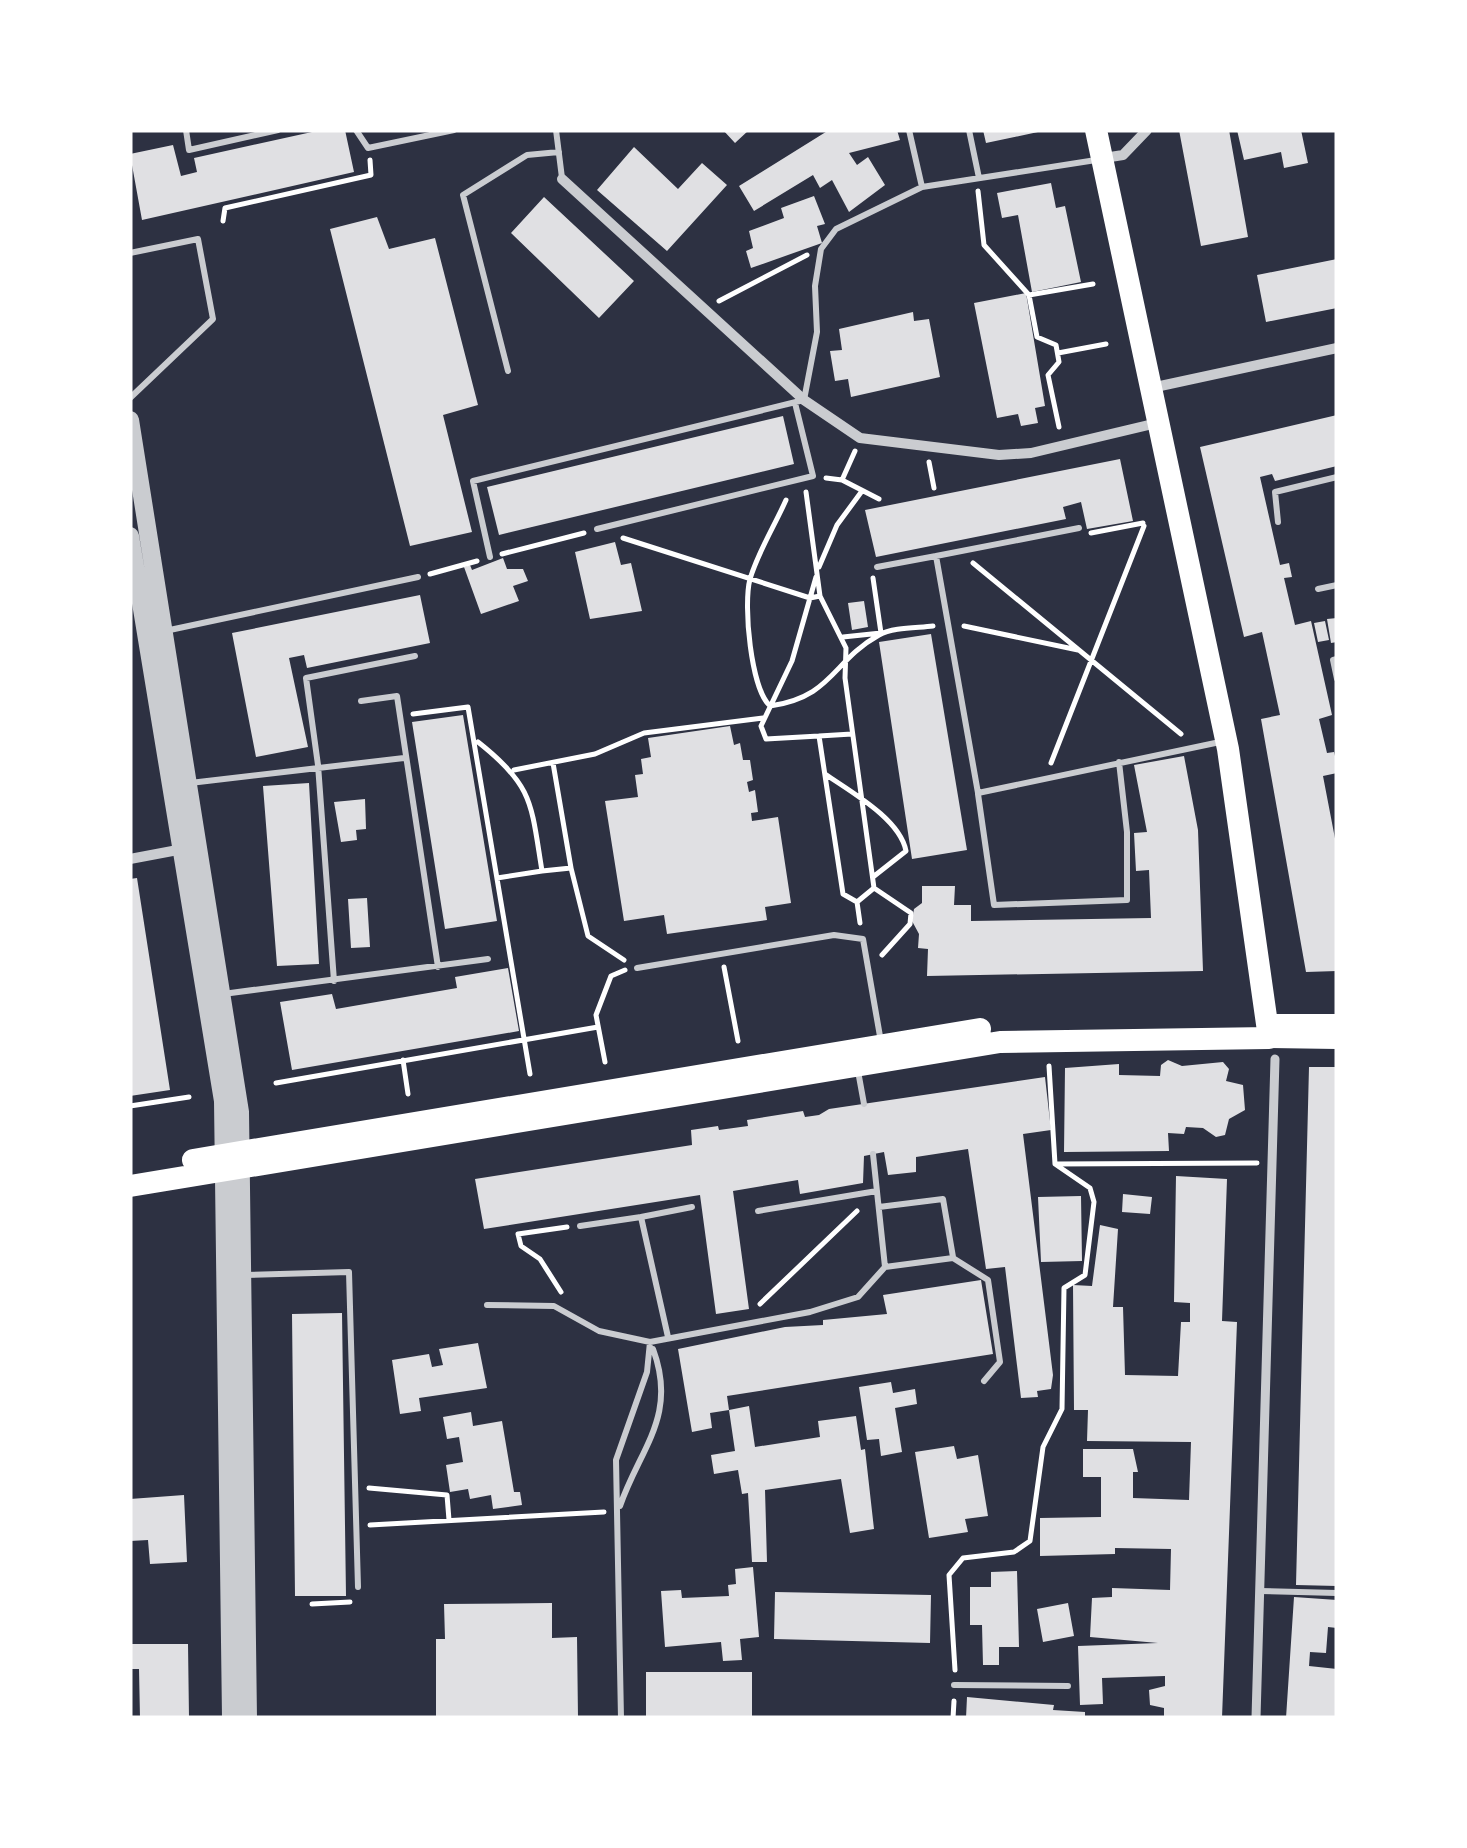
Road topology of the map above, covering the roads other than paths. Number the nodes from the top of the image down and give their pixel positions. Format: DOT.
graph roads {
  1 [pos="186,130"];
  2 [pos="278,130"];
  3 [pos="356,130"];
  4 [pos="454,130"];
  5 [pos="556,130"];
  6 [pos="909,130"];
  7 [pos="969,130"];
  8 [pos="1096,130"];
  9 [pos="1148,130"];
  10 [pos="558,152"];
  11 [pos="1102,159"];
  12 [pos="979,178"];
  13 [pos="562,179"];
  14 [pos="922,186"];
  15 [pos="130,253"];
  16 [pos="1337,348"];
  17 [pos="508,370"];
  18 [pos="1150,388"];
  19 [pos="130,398"];
  20 [pos="799,401"];
  21 [pos="1157,423"];
  22 [pos="130,432"];
  23 [pos="1337,477"];
  24 [pos="1278,522"];
  25 [pos="1079,528"];
  26 [pos="597,530"];
  27 [pos="130,536"];
  28 [pos="936,556"];
  29 [pos="490,557"];
  30 [pos="877,567"];
  31 [pos="418,577"];
  32 [pos="1337,585"];
  33 [pos="1318,589"];
  34 [pos="143,602"];
  35 [pos="162,632"];
  36 [pos="415,656"];
  37 [pos="1337,659"];
  38 [pos="1337,679"];
  39 [pos="361,702"];
  40 [pos="1226,741"];
  41 [pos="404,758"];
  42 [pos="1119,762"];
  43 [pos="318,765"];
  44 [pos="188,783"];
  45 [pos="978,794"];
  46 [pos="184,849"];
  47 [pos="130,859"];
  48 [pos="488,959"];
  49 [pos="438,967"];
  50 [pos="638,968"];
  51 [pos="334,981"];
  52 [pos="222,994"];
  53 [pos="1337,1024"];
  54 [pos="1337,1039"];
  55 [pos="1271,1040"];
  56 [pos="881,1044"];
  57 [pos="857,1065"];
  58 [pos="864,1104"];
  59 [pos="873,1154"];
  60 [pos="234,1162"];
  61 [pos="130,1170"];
  62 [pos="130,1186"];
  63 [pos="877,1192"];
  64 [pos="692,1207"];
  65 [pos="879,1207"];
  66 [pos="758,1211"];
  67 [pos="641,1217"];
  68 [pos="580,1226"];
  69 [pos="953,1258"];
  70 [pos="885,1267"];
  71 [pos="241,1275"];
  72 [pos="487,1305"];
  73 [pos="668,1338"];
  74 [pos="650,1342"];
  75 [pos="984,1381"];
  76 [pos="618,1512"];
  77 [pos="358,1587"];
  78 [pos="1260,1591"];
  79 [pos="1337,1593"];
  80 [pos="954,1685"];
  81 [pos="1068,1686"];
  82 [pos="232,1718"];
  83 [pos="248,1718"];
  84 [pos="621,1718"];
  85 [pos="1256,1718"];
  1 -- 2 [label="lane"];
  3 -- 4 [label="lane"];
  5 -- 10 [label="lane"];
  6 -- 14 [label="lane"];
  7 -- 12 [label="lane"];
  8 -- 11 [label="highway"];
  9 -- 11 [label="street"];
  10 -- 13 [label="lane"];
  10 -- 17 [label="lane"];
  11 -- 12 [label="lane"];
  11 -- 18 [label="highway"];
  12 -- 14 [label="lane"];
  13 -- 20 [label="street"];
  14 -- 20 [label="lane"];
  15 -- 19 [label="lane"];
  16 -- 18 [label="street"];
  18 -- 21 [label="highway"];
  20 -- 21 [label="street"];
  20 -- 26 [label="lane"];
  20 -- 29 [label="lane"];
  21 -- 40 [label="highway"];
  22 -- 34 [label="street"];
  23 -- 24 [label="lane"];
  25 -- 28 [label="lane"];
  27 -- 34 [label="street"];
  28 -- 30 [label="lane"];
  28 -- 45 [label="lane"];
  31 -- 35 [label="lane"];
  32 -- 33 [label="lane"];
  34 -- 35 [label="street"];
  34 -- 46 [label="street"];
  35 -- 44 [label="street"];
  36 -- 43 [label="lane"];
  37 -- 38 [label="lane"];
  39 -- 41 [label="lane"];
  40 -- 42 [label="lane"];
  40 -- 55 [label="highway"];
  41 -- 43 [label="lane"];
  41 -- 49 [label="lane"];
  42 -- 45 [label="lane"];
  42 -- 45 [label="lane"];
  43 -- 44 [label="lane"];
  43 -- 51 [label="lane"];
  44 -- 52 [label="street"];
  46 -- 47 [label="street"];
  46 -- 60 [label="street"];
  48 -- 49 [label="lane"];
  49 -- 51 [label="lane"];
  50 -- 56 [label="lane"];
  51 -- 52 [label="lane"];
  52 -- 60 [label="street"];
  53 -- 55 [label="main road"];
  54 -- 55 [label="main road"];
  55 -- 56 [label="highway"];
  55 -- 57 [label="highway"];
  55 -- 78 [label="street"];
  56 -- 60 [label="highway"];
  57 -- 58 [label="lane"];
  57 -- 60 [label="highway"];
  59 -- 63 [label="lane"];
  60 -- 61 [label="highway"];
  60 -- 62 [label="highway"];
  60 -- 71 [label="street"];
  60 -- 82 [label="street"];
  63 -- 65 [label="lane"];
  63 -- 66 [label="lane"];
  64 -- 67 [label="lane"];
  65 -- 69 [label="lane"];
  65 -- 70 [label="lane"];
  67 -- 68 [label="lane"];
  67 -- 73 [label="lane"];
  69 -- 70 [label="lane"];
  69 -- 75 [label="lane"];
  70 -- 73 [label="lane"];
  71 -- 77 [label="lane"];
  71 -- 83 [label="street"];
  72 -- 74 [label="lane"];
  73 -- 74 [label="lane"];
  74 -- 76 [label="lane"];
  74 -- 76 [label="lane"];
  76 -- 84 [label="lane"];
  78 -- 79 [label="lane"];
  78 -- 85 [label="street"];
  80 -- 81 [label="lane"];
}
